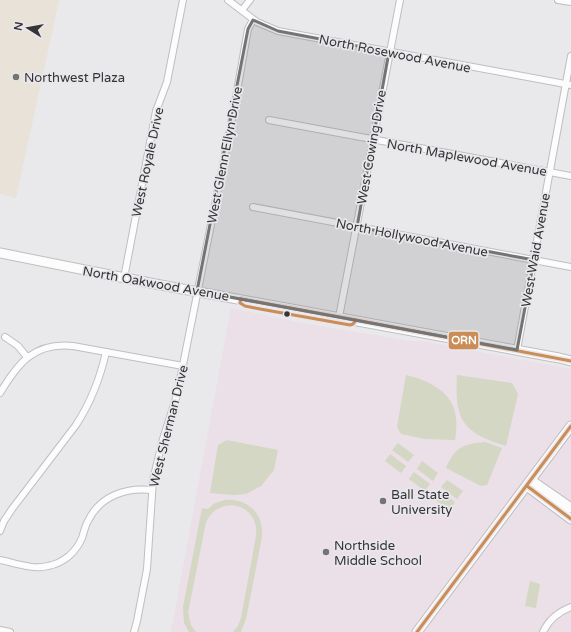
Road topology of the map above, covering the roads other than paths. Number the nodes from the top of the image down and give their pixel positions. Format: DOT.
graph roads {
  1 [pos="183,0"];
  2 [pos="228,0"];
  3 [pos="250,0"];
  4 [pos="400,0"];
  5 [pos="558,0"];
  6 [pos="571,2"];
  7 [pos="242,10"];
  8 [pos="253,20"];
  9 [pos="389,52"];
  10 [pos="571,56"];
  11 [pos="568,85"];
  12 [pos="269,120"];
  13 [pos="373,140"];
  14 [pos="549,172"];
  15 [pos="571,176"];
  16 [pos="253,207"];
  17 [pos="356,228"];
  18 [pos="0,253"];
  19 [pos="534,260"];
  20 [pos="571,267"];
  21 [pos="124,278"];
  22 [pos="197,291"];
  23 [pos="339,317"];
  24 [pos="5,337"];
  25 [pos="516,350"];
  26 [pos="106,352"];
  27 [pos="27,357"];
  28 [pos="571,361"];
  29 [pos="183,366"];
  30 [pos="0,393"];
  31 [pos="571,426"];
  32 [pos="530,483"];
  33 [pos="152,490"];
  34 [pos="571,508"];
  35 [pos="571,519"];
  36 [pos="0,531"];
  37 [pos="0,560"];
  38 [pos="571,607"];
  39 [pos="0,630"];
  40 [pos="10,632"];
  41 [pos="134,632"];
  42 [pos="418,632"];
  43 [pos="542,632"];
  1 -- 21 [label="street, West Royale Drive"];
  2 -- 7 [label="street, North Rosewood Avenue"];
  3 -- 7 [label="street"];
  4 -- 9 [label="street, West Cowing Drive"];
  5 -- 6 [label="street"];
  7 -- 8 [label="street, North Rosewood Avenue"];
  8 -- 9 [label="street, North Rosewood Avenue"];
  8 -- 22 [label="street, West Glenn Ellyn Drive"];
  9 -- 11 [label="street, North Rosewood Avenue"];
  9 -- 13 [label="street, West Cowing Drive"];
  10 -- 11 [label="street, West Waid Avenue"];
  11 -- 14 [label="street, West Waid Avenue"];
  12 -- 13 [label="street, North Maplewood Avenue"];
  13 -- 14 [label="street, North Maplewood Avenue"];
  13 -- 17 [label="street, West Cowing Drive"];
  14 -- 15 [label="street, North Maplewood Avenue"];
  14 -- 19 [label="street, West Waid Avenue"];
  16 -- 17 [label="street, North Hollywood Avenue"];
  17 -- 19 [label="street, North Hollywood Avenue"];
  17 -- 23 [label="street, West Cowing Drive"];
  18 -- 21 [label="street, North Oakwood Avenue"];
  19 -- 20 [label="street, North Hollywood Avenue"];
  19 -- 25 [label="street, West Waid Avenue"];
  21 -- 22 [label="street, North Oakwood Avenue"];
  22 -- 23 [label="street, North Oakwood Avenue"];
  22 -- 29 [label="street, West Sherman Drive"];
  23 -- 25 [label="street, North Oakwood Avenue"];
  24 -- 27 [label="street"];
  25 -- 28 [label="street, North Oakwood Avenue"];
  26 -- 27 [label="street"];
  26 -- 29 [label="street"];
  26 -- 36 [label="street"];
  27 -- 30 [label="street"];
  29 -- 33 [label="street, West Sherman Drive"];
  31 -- 32 [label="street"];
  32 -- 34 [label="street"];
  32 -- 35 [label="street"];
  32 -- 42 [label="street"];
  33 -- 37 [label="street"];
  33 -- 41 [label="street, West Sherman Drive"];
  38 -- 43 [label="street"];
  39 -- 40 [label="street"];
}
